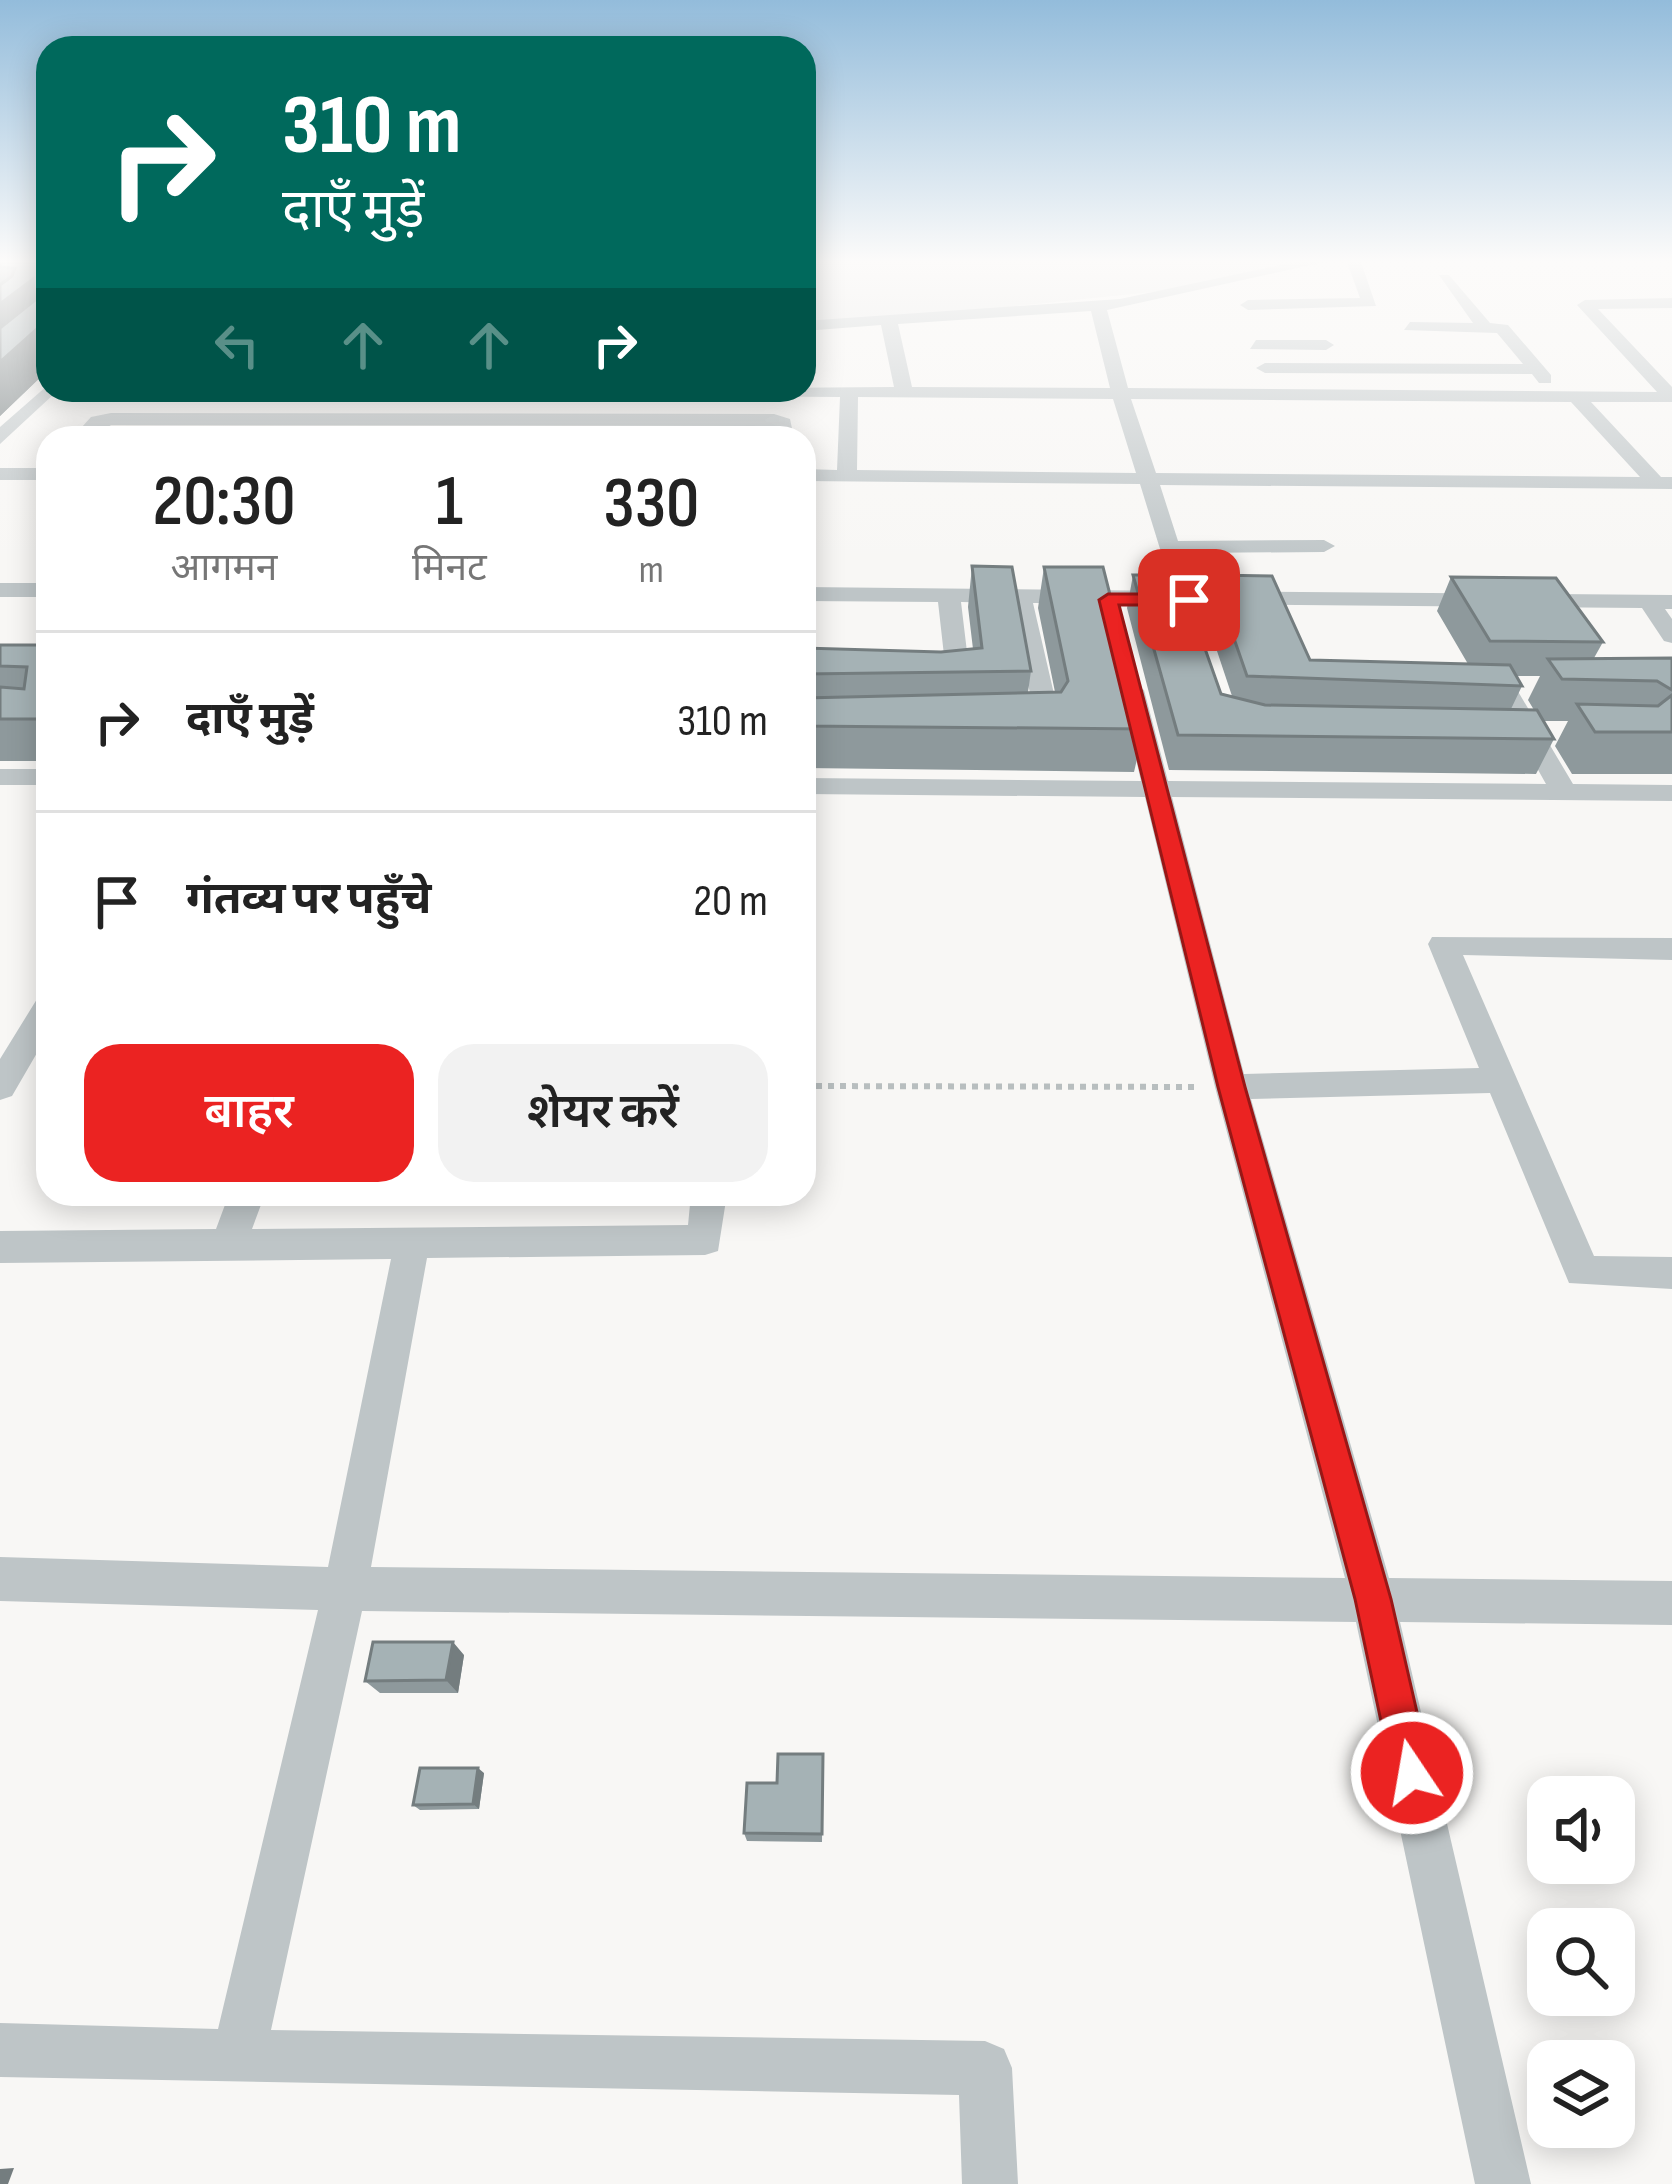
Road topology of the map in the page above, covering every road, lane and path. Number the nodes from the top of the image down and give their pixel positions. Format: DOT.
graph roads {
  1 [pos="898,364"];
  2 [pos="1113,364"];
  3 [pos="1532,364"];
  4 [pos="1641,364"];
  5 [pos="1265,368"];
  6 [pos="1645,368"];
  7 [pos="1672,368"];
  8 [pos="1536,369"];
  9 [pos="16,388"];
  10 [pos="36,389"];
  11 [pos="816,392"];
  12 [pos="848,392"];
  13 [pos="904,392"];
  14 [pos="1120,393"];
  15 [pos="1568,396"];
  16 [pos="1646,397"];
  17 [pos="1672,397"];
  18 [pos="36,402"];
  19 [pos="1672,422"];
  20 [pos="87,426"];
  21 [pos="526,426"];
  22 [pos="634,426"];
  23 [pos="783,426"];
  24 [pos="0,439"];
  25 [pos="0,473"];
  26 [pos="36,474"];
  27 [pos="816,475"];
  28 [pos="847,476"];
  29 [pos="1148,478"];
  30 [pos="1664,483"];
  31 [pos="1324,546"];
  32 [pos="1171,547"];
  33 [pos="0,590"];
  34 [pos="36,590"];
  35 [pos="816,595"];
  36 [pos="949,597"];
  37 [pos="1021,598"];
  38 [pos="1189,600"];
  39 [pos="1660,602"];
  40 [pos="1672,635"];
  41 [pos="1200,644"];
  42 [pos="1125,663"];
  43 [pos="926,682"];
  44 [pos="1459,688"];
  45 [pos="891,728"];
  46 [pos="0,777"];
  47 [pos="36,777"];
  48 [pos="816,786"];
  49 [pos="1158,790"];
  50 [pos="1563,790"];
  51 [pos="1672,793"];
  52 [pos="1672,949"];
  53 [pos="36,1027"];
  54 [pos="1501,1080"];
  55 [pos="0,1086"];
  56 [pos="816,1086"];
  57 [pos="1231,1087"];
  58 [pos="242,1206"];
  59 [pos="709,1206"];
  60 [pos="412,1243"];
  61 [pos="228,1244"];
  62 [pos="0,1246"];
  63 [pos="1672,1273"];
  64 [pos="0,1579"];
  65 [pos="345,1589"];
  66 [pos="1373,1599"];
  67 [pos="1672,1603"];
  68 [pos="0,2050"];
  69 [pos="238,2057"];
  70 [pos="990,2184"];
  71 [pos="1503,2184"];
  1 -- 13 [label="street"];
  2 -- 14 [label="street"];
  3 -- 8 [label="street"];
  4 -- 6 [label="street"];
  5 -- 8 [label="street"];
  6 -- 7 [label="street"];
  6 -- 17 [label="street"];
  8 -- 15 [label="street"];
  9 -- 10 [label="street"];
  11 -- 12 [label="street"];
  12 -- 13 [label="street"];
  12 -- 28 [label="street"];
  13 -- 14 [label="street"];
  14 -- 15 [label="street"];
  14 -- 29 [label="street"];
  15 -- 16 [label="street"];
  15 -- 30 [label="street"];
  16 -- 17 [label="street"];
  16 -- 19 [label="street"];
  18 -- 24 [label="street"];
  20 -- 21 [label="street"];
  22 -- 23 [label="street"];
  25 -- 26 [label="street"];
  27 -- 28 [label="street"];
  28 -- 29 [label="street"];
  29 -- 30 [label="street"];
  29 -- 32 [label="street"];
  31 -- 32 [label="street"];
  32 -- 38 [label="street"];
  33 -- 34 [label="street"];
  35 -- 36 [label="street"];
  36 -- 37 [label="street"];
  36 -- 43 [label="street"];
  37 -- 38 [label="street"];
  37 -- 45 [label="street"];
  38 -- 39 [label="street"];
  38 -- 41 [label="street"];
  39 -- 40 [label="street"];
  42 -- 49 [label="street"];
  44 -- 50 [label="street"];
  46 -- 47 [label="street"];
  48 -- 49 [label="street"];
  49 -- 50 [label="street"];
  49 -- 57 [label="street"];
  50 -- 51 [label="street"];
  52 -- 54 [label="street"];
  53 -- 55 [label="street"];
  54 -- 57 [label="street"];
  54 -- 63 [label="street"];
  56 -- 57 [label="path"];
  57 -- 66 [label="street"];
  58 -- 61 [label="street"];
  59 -- 60 [label="street"];
  60 -- 61 [label="street"];
  60 -- 65 [label="street"];
  61 -- 62 [label="street"];
  64 -- 65 [label="street"];
  65 -- 66 [label="street"];
  65 -- 69 [label="street"];
  66 -- 67 [label="street"];
  66 -- 71 [label="street"];
  68 -- 69 [label="street"];
  69 -- 70 [label="street"];
}
